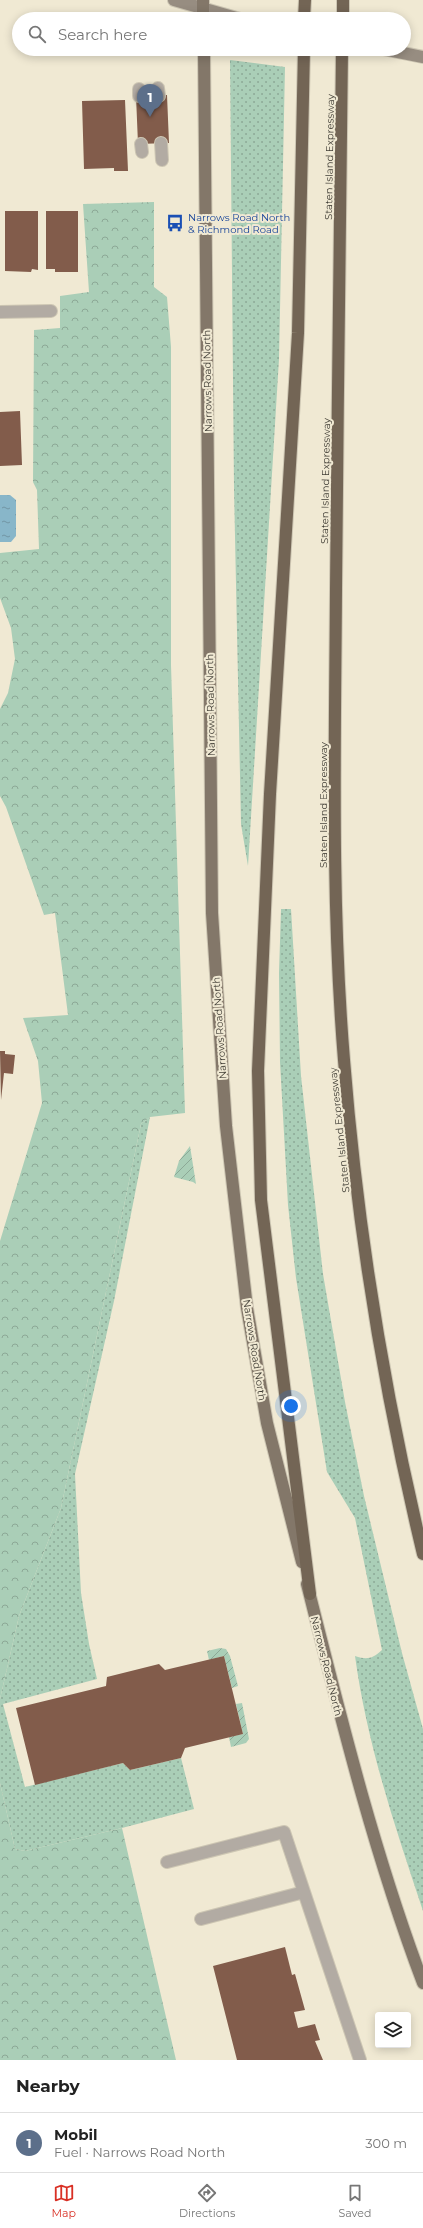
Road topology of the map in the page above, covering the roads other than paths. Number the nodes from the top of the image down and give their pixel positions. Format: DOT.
graph roads {
  1 [pos="174,0"];
  2 [pos="304,0"];
  3 [pos="343,0"];
  4 [pos="203,9"];
  5 [pos="214,12"];
  6 [pos="304,12"];
  7 [pos="343,12"];
  8 [pos="411,55"];
  9 [pos="204,56"];
  10 [pos="304,56"];
  11 [pos="342,56"];
  12 [pos="423,57"];
  13 [pos="161,143"];
  14 [pos="162,160"];
  15 [pos="51,311"];
  16 [pos="0,312"];
  17 [pos="423,1554"];
  18 [pos="310,1594"];
  19 [pos="167,1862"];
  20 [pos="304,1892"];
  21 [pos="201,1919"];
  22 [pos="423,1983"];
  23 [pos="360,2060"];
  1 -- 4 [label="main road"];
  2 -- 6 [label="highway"];
  3 -- 7 [label="highway"];
  4 -- 5 [label="main road"];
  8 -- 12 [label="main road"];
  9 -- 18 [label="main road, Narrows Road North"];
  10 -- 18 [label="highway"];
  11 -- 17 [label="highway, Staten Island Expressway"];
  13 -- 14 [label="street"];
  15 -- 16 [label="street"];
  18 -- 22 [label="main road, Narrows Road North"];
  19 -- 20 [label="street"];
  20 -- 21 [label="street"];
  20 -- 23 [label="street"];
}
